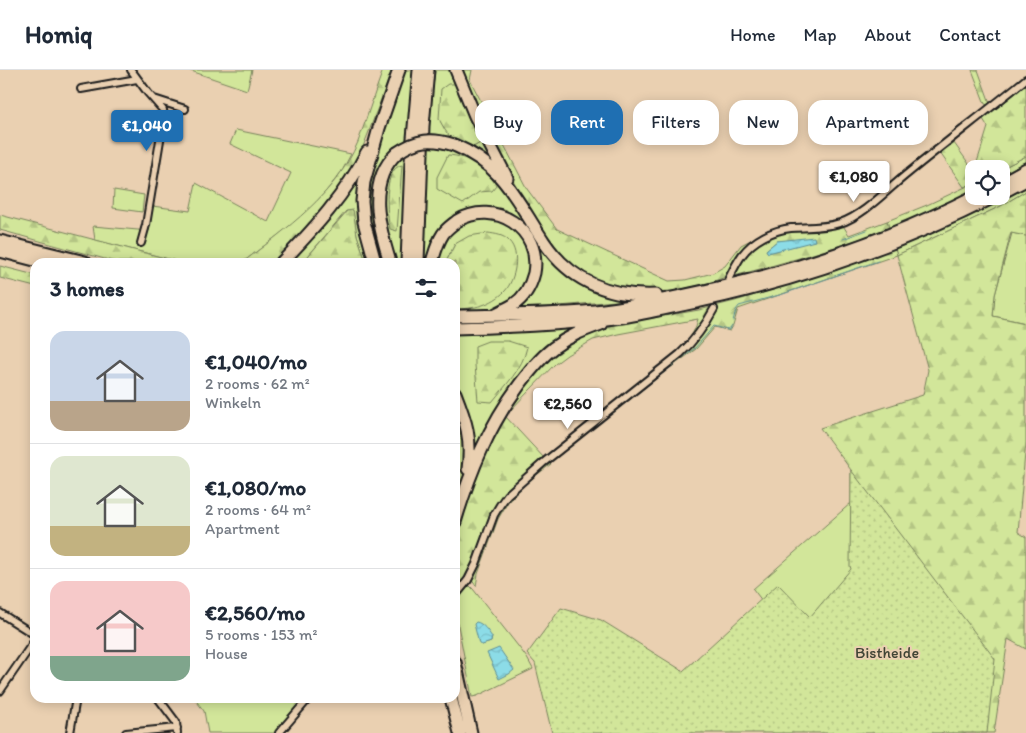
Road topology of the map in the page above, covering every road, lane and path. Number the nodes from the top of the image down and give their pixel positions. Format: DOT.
graph roads {
  1 [pos="132,70"];
  2 [pos="399,70"];
  3 [pos="419,70"];
  4 [pos="428,70"];
  5 [pos="456,70"];
  6 [pos="137,79"];
  7 [pos="1026,79"];
  8 [pos="81,89"];
  9 [pos="152,99"];
  10 [pos="185,109"];
  11 [pos="378,128"];
  12 [pos="1026,169"];
  13 [pos="1010,178"];
  14 [pos="1026,180"];
  15 [pos="1010,188"];
  16 [pos="965,201"];
  17 [pos="977,205"];
  18 [pos="524,210"];
  19 [pos="0,241"];
  20 [pos="141,243"];
  21 [pos="0,251"];
  22 [pos="69,258"];
  23 [pos="286,258"];
  24 [pos="373,258"];
  25 [pos="389,258"];
  26 [pos="407,258"];
  27 [pos="418,258"];
  28 [pos="433,258"];
  29 [pos="30,259"];
  30 [pos="729,278"];
  31 [pos="715,289"];
  32 [pos="714,309"];
  33 [pos="460,316"];
  34 [pos="492,316"];
  35 [pos="616,318"];
  36 [pos="460,328"];
  37 [pos="460,408"];
  38 [pos="462,498"];
  39 [pos="460,505"];
  40 [pos="460,589"];
  41 [pos="0,613"];
  42 [pos="30,632"];
  43 [pos="30,647"];
  44 [pos="460,684"];
  45 [pos="0,691"];
  46 [pos="75,703"];
  47 [pos="162,703"];
  48 [pos="304,703"];
  49 [pos="452,703"];
  50 [pos="177,730"];
  51 [pos="70,733"];
  52 [pos="126,733"];
  53 [pos="279,733"];
  54 [pos="460,733"];
  55 [pos="471,733"];
  1 -- 6 [label="street"];
  2 -- 11 [label="highway"];
  3 -- 26 [label="highway"];
  4 -- 27 [label="highway"];
  5 -- 18 [label="highway"];
  6 -- 8 [label="street"];
  6 -- 9 [label="street"];
  7 -- 30 [label="street"];
  9 -- 10 [label="street"];
  9 -- 20 [label="street"];
  11 -- 23 [label="highway"];
  11 -- 24 [label="highway"];
  12 -- 13 [label="highway"];
  14 -- 15 [label="highway"];
  16 -- 31 [label="highway"];
  17 -- 35 [label="highway"];
  18 -- 25 [label="highway, bridge"];
  18 -- 31 [label="highway"];
  19 -- 22 [label="highway"];
  21 -- 29 [label="highway"];
  28 -- 34 [label="highway"];
  31 -- 34 [label="highway"];
  32 -- 40 [label="street"];
  33 -- 34 [label="highway"];
  35 -- 36 [label="highway"];
  35 -- 38 [label="highway"];
  37 -- 38 [label="highway"];
  38 -- 39 [label="highway"];
  41 -- 42 [label="street"];
  43 -- 45 [label="street"];
  44 -- 55 [label="highway"];
  46 -- 51 [label="street"];
  47 -- 50 [label="street"];
  48 -- 53 [label="street"];
  49 -- 54 [label="highway"];
  50 -- 52 [label="street"];
}
